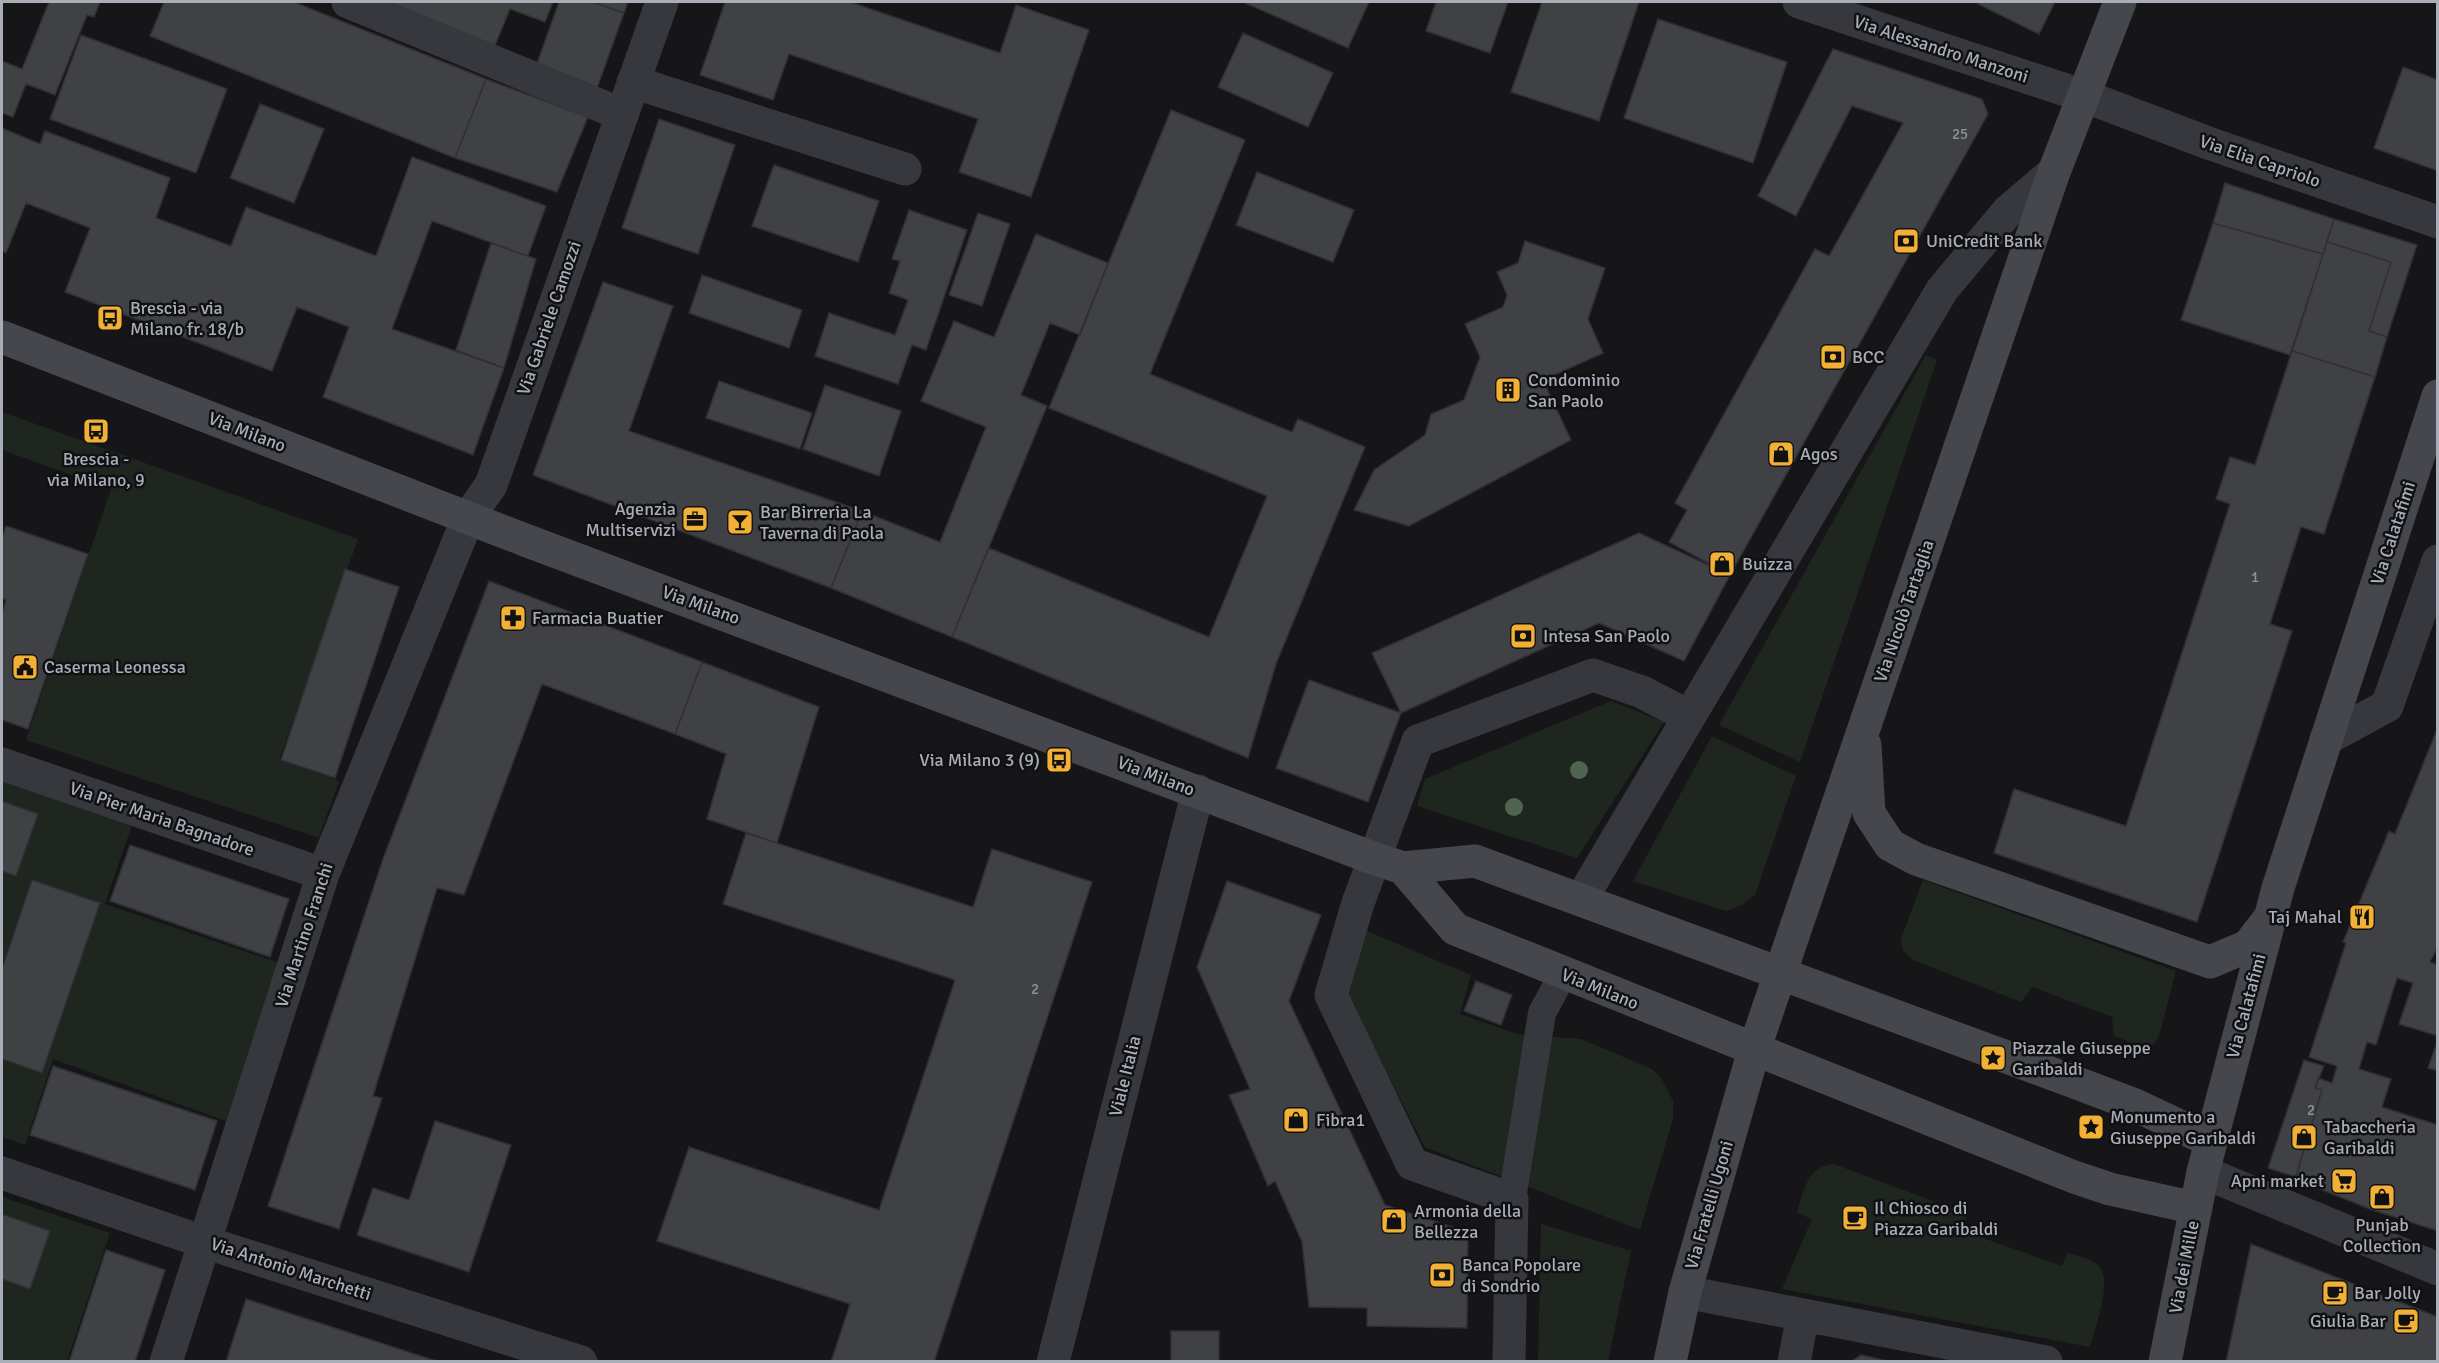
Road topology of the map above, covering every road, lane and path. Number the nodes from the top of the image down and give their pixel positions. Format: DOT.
graph roads {
  1 [pos="348,2"];
  2 [pos="662,2"];
  3 [pos="1799,2"];
  4 [pos="2121,2"];
  5 [pos="633,82"];
  6 [pos="2084,96"];
  7 [pos="621,114"];
  8 [pos="905,169"];
  9 [pos="2054,172"];
  10 [pos="2438,222"];
  11 [pos="2,337"];
  12 [pos="2438,396"];
  13 [pos="468,518"];
  14 [pos="2438,561"];
  15 [pos="1688,716"];
  16 [pos="1864,729"];
  17 [pos="2326,739"];
  18 [pos="2,764"];
  19 [pos="1198,791"];
  20 [pos="1388,863"];
  21 [pos="323,874"];
  22 [pos="1589,886"];
  23 [pos="2271,917"];
  24 [pos="1781,973"];
  25 [pos="1556,987"];
  26 [pos="1754,1050"];
  27 [pos="2207,1157"];
  28 [pos="2,1173"];
  29 [pos="1512,1199"];
  30 [pos="2195,1208"];
  31 [pos="204,1242"];
  32 [pos="2438,1269"];
  33 [pos="1685,1292"];
  34 [pos="1803,1315"];
  35 [pos="166,1362"];
  36 [pos="581,1362"];
  37 [pos="1053,1362"];
  38 [pos="1509,1362"];
  39 [pos="1670,1362"];
  40 [pos="1794,1362"];
  41 [pos="2046,1362"];
  42 [pos="2166,1362"];
  1 -- 7 [label="street"];
  2 -- 5 [label="street, Via Gabriele Camozzi"];
  3 -- 6 [label="street, Via Alessandro Manzoni"];
  4 -- 6 [label="main road, Via Nicolò Tartaglia"];
  5 -- 7 [label="street, Via Gabriele Camozzi"];
  5 -- 8 [label="street"];
  6 -- 9 [label="main road, Via Nicolò Tartaglia"];
  6 -- 10 [label="street, Via Elia Capriolo"];
  7 -- 13 [label="street, Via Gabriele Camozzi"];
  9 -- 15 [label="street, Via Nicolò Tartaglia"];
  9 -- 16 [label="main road, Via Nicolò Tartaglia"];
  11 -- 13 [label="main road, Via Milano"];
  12 -- 17 [label="main road, Via Calatafimi"];
  13 -- 19 [label="main road, Via Milano"];
  13 -- 21 [label="street, Via Martino Franchi"];
  14 -- 17 [label="street"];
  15 -- 20 [label="street"];
  15 -- 22 [label="street"];
  16 -- 23 [label="main road"];
  16 -- 24 [label="main road, Via Nicolò Tartaglia"];
  17 -- 23 [label="main road, Via Calatafimi"];
  18 -- 21 [label="street, Via Pier Maria Bagnadore"];
  19 -- 20 [label="main road, Via Milano"];
  19 -- 37 [label="street, Viale Italia"];
  20 -- 24 [label="main road, Via Milano"];
  20 -- 26 [label="main road, Via Milano"];
  20 -- 29 [label="street"];
  21 -- 31 [label="street, Via Martino Franchi"];
  23 -- 27 [label="main road, Via Calatafimi"];
  24 -- 26 [label="main road, Via Nicolò Tartaglia"];
  24 -- 27 [label="main road"];
  25 -- 29 [label="street, Via Milano"];
  26 -- 30 [label="main road"];
  26 -- 33 [label="main road, Via Fratelli Ugoni"];
  27 -- 30 [label="main road, Via dei Mille"];
  27 -- 32 [label="street"];
  28 -- 31 [label="street, Via Antonio Marchetti"];
  29 -- 38 [label="street"];
  30 -- 42 [label="main road, Via dei Mille"];
  31 -- 35 [label="street, Via Martino Franchi"];
  31 -- 36 [label="street, Via Antonio Marchetti"];
  33 -- 34 [label="street"];
  33 -- 39 [label="main road, Via Fratelli Ugoni"];
  34 -- 40 [label="street"];
  34 -- 41 [label="street"];
}
